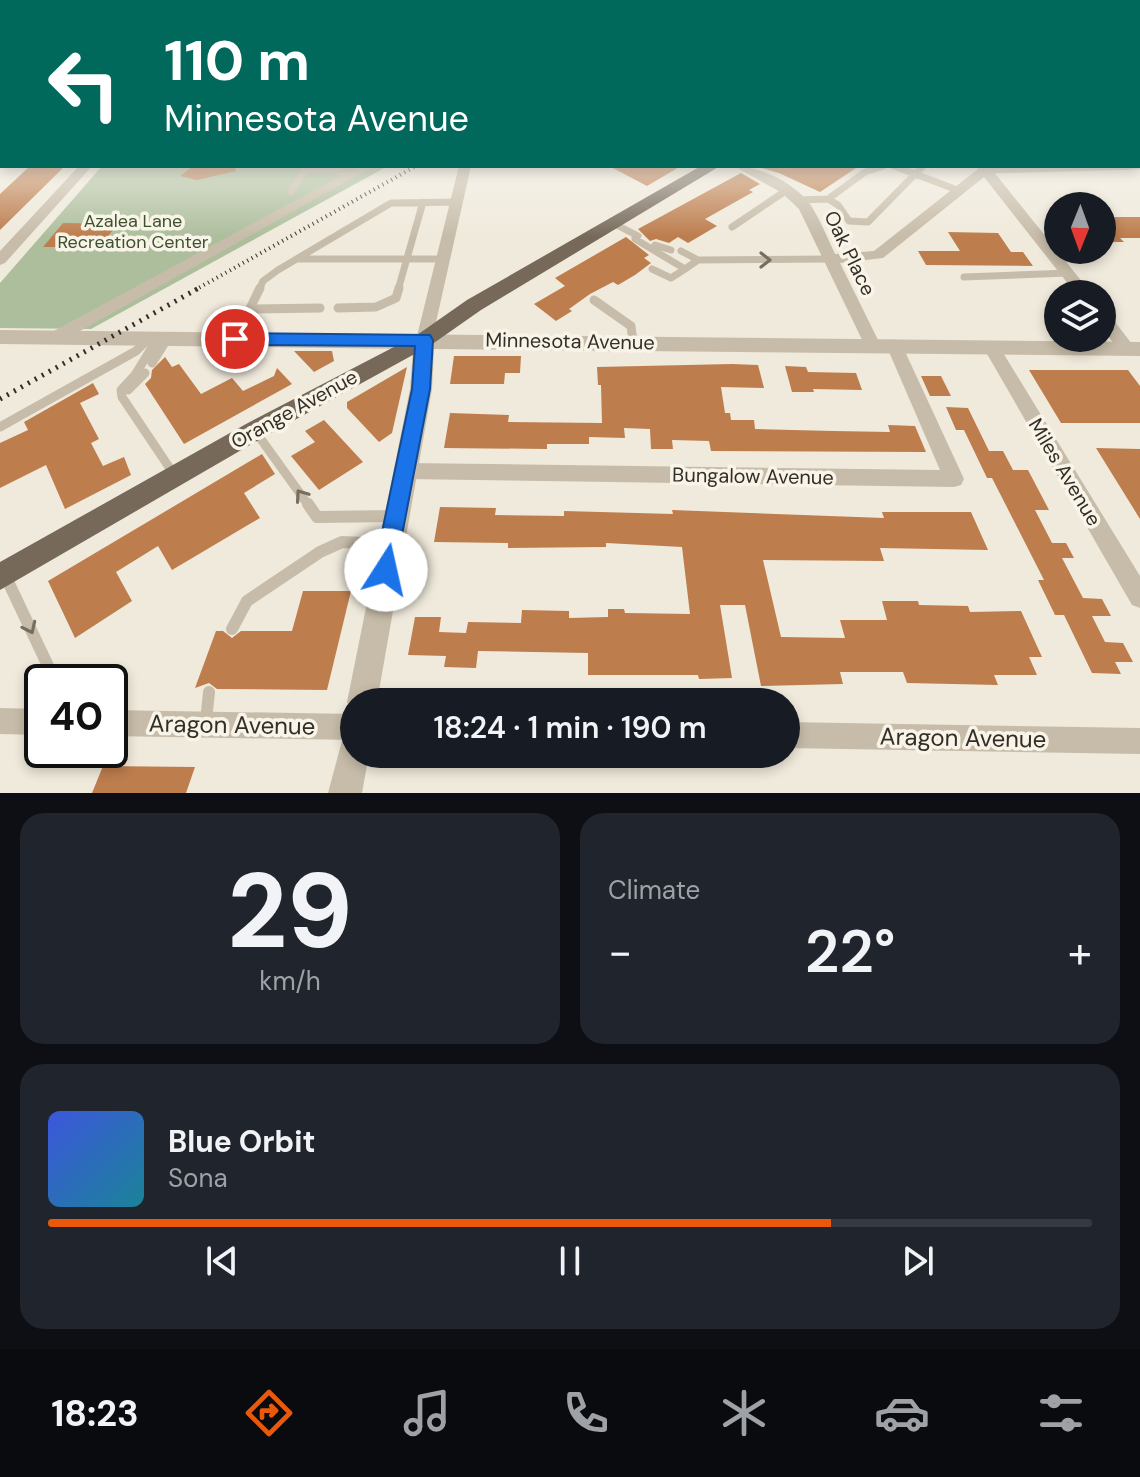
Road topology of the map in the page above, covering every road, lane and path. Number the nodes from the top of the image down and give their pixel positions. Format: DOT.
graph roads {
  1 [pos="84,168"];
  2 [pos="364,168"];
  3 [pos="465,168"];
  4 [pos="709,168"];
  5 [pos="744,168"];
  6 [pos="859,168"];
  7 [pos="877,168"];
  8 [pos="900,168"];
  9 [pos="921,168"];
  10 [pos="983,168"];
  11 [pos="865,172"];
  12 [pos="915,173"];
  13 [pos="349,176"];
  14 [pos="960,191"];
  15 [pos="291,192"];
  16 [pos="793,195"];
  17 [pos="828,199"];
  18 [pos="423,202"];
  19 [pos="458,202"];
  20 [pos="613,223"];
  21 [pos="732,227"];
  22 [pos="635,236"];
  23 [pos="671,250"];
  24 [pos="681,251"];
  25 [pos="296,259"];
  26 [pos="407,259"];
  27 [pos="445,259"];
  28 [pos="832,259"];
  29 [pos="0,260"];
  30 [pos="698,260"];
  31 [pos="652,269"];
  32 [pos="685,269"];
  33 [pos="1068,273"];
  34 [pos="964,277"];
  35 [pos="1073,280"];
  36 [pos="594,300"];
  37 [pos="320,308"];
  38 [pos="338,308"];
  39 [pos="250,309"];
  40 [pos="1116,331"];
  41 [pos="58,336"];
  42 [pos="0,337"];
  43 [pos="157,339"];
  44 [pos="235,339"];
  45 [pos="424,340"];
  46 [pos="633,342"];
  47 [pos="872,344"];
  48 [pos="894,345"];
  49 [pos="991,347"];
  50 [pos="1133,348"];
  51 [pos="152,363"];
  52 [pos="145,373"];
  53 [pos="122,395"];
  54 [pos="0,427"];
  55 [pos="254,431"];
  56 [pos="405,471"];
  57 [pos="175,476"];
  58 [pos="396,516"];
  59 [pos="390,544"];
  60 [pos="2,576"];
  61 [pos="1140,597"];
  62 [pos="232,629"];
  63 [pos="47,664"];
  64 [pos="364,688"];
  65 [pos="209,692"];
  66 [pos="0,721"];
  67 [pos="24,722"];
  68 [pos="128,723"];
  69 [pos="205,725"];
  70 [pos="340,727"];
  71 [pos="800,735"];
  72 [pos="1140,741"];
  73 [pos="350,768"];
  74 [pos="345,793"];
  1 -- 29 [label="street"];
  2 -- 13 [label="street"];
  3 -- 19 [label="street"];
  4 -- 20 [label="main road, Orange Avenue"];
  5 -- 16 [label="street"];
  6 -- 11 [label="lane"];
  7 -- 11 [label="lane"];
  8 -- 12 [label="lane"];
  9 -- 12 [label="lane"];
  10 -- 14 [label="street"];
  10 -- 33 [label="street"];
  11 -- 17 [label="lane"];
  12 -- 14 [label="lane"];
  12 -- 17 [label="lane"];
  13 -- 15 [label="lane"];
  13 -- 41 [label="street"];
  14 -- 28 [label="street"];
  16 -- 17 [label="lane"];
  16 -- 21 [label="lane"];
  16 -- 28 [label="street, Oak Place"];
  18 -- 19 [label="lane"];
  18 -- 25 [label="lane"];
  18 -- 26 [label="lane"];
  19 -- 27 [label="street"];
  20 -- 22 [label="lane"];
  20 -- 45 [label="main road, Orange Avenue"];
  22 -- 23 [label="lane"];
  22 -- 32 [label="lane"];
  24 -- 30 [label="lane"];
  25 -- 26 [label="lane"];
  25 -- 39 [label="lane"];
  26 -- 27 [label="lane"];
  26 -- 38 [label="lane"];
  27 -- 45 [label="street"];
  30 -- 28 [label="lane, one-way"];
  28 -- 47 [label="street, Oak Place"];
  30 -- 32 [label="lane"];
  31 -- 32 [label="lane"];
  33 -- 34 [label="lane"];
  33 -- 35 [label="street"];
  36 -- 46 [label="lane"];
  37 -- 39 [label="lane"];
  39 -- 44 [label="lane"];
  40 -- 50 [label="street"];
  41 -- 42 [label="street, Minnesota Avenue"];
  41 -- 43 [label="street, Minnesota Avenue"];
  43 -- 44 [label="street, Minnesota Avenue"];
  43 -- 51 [label="lane"];
  43 -- 53 [label="lane"];
  43 -- 54 [label="lane"];
  44 -- 45 [label="street, Minnesota Avenue"];
  45 -- 46 [label="street, Minnesota Avenue"];
  45 -- 55 [label="main road, Orange Avenue"];
  45 -- 56 [label="street"];
  46 -- 47 [label="street, Minnesota Avenue"];
  47 -- 48 [label="street, Minnesota Avenue"];
  48 -- 49 [label="street, Minnesota Avenue"];
  48 -- 56 [label="street, Bungalow Avenue"];
  49 -- 50 [label="street, Minnesota Avenue"];
  49 -- 61 [label="street, Miles Avenue"];
  52 -- 53 [label="lane"];
  53 -- 57 [label="lane"];
  55 -- 57 [label="main road, Orange Avenue"];
  58 -- 55 [label="lane, one-way"];
  56 -- 58 [label="street"];
  57 -- 60 [label="main road, Orange Avenue"];
  58 -- 59 [label="street"];
  59 -- 62 [label="lane"];
  59 -- 64 [label="street"];
  60 -- 63 [label="lane, one-way"];
  65 -- 69 [label="lane"];
  66 -- 67 [label="street"];
  68 -- 69 [label="street, Aragon Avenue"];
  69 -- 70 [label="street, Aragon Avenue"];
  71 -- 72 [label="street, Aragon Avenue"];
  73 -- 74 [label="street"];
}
